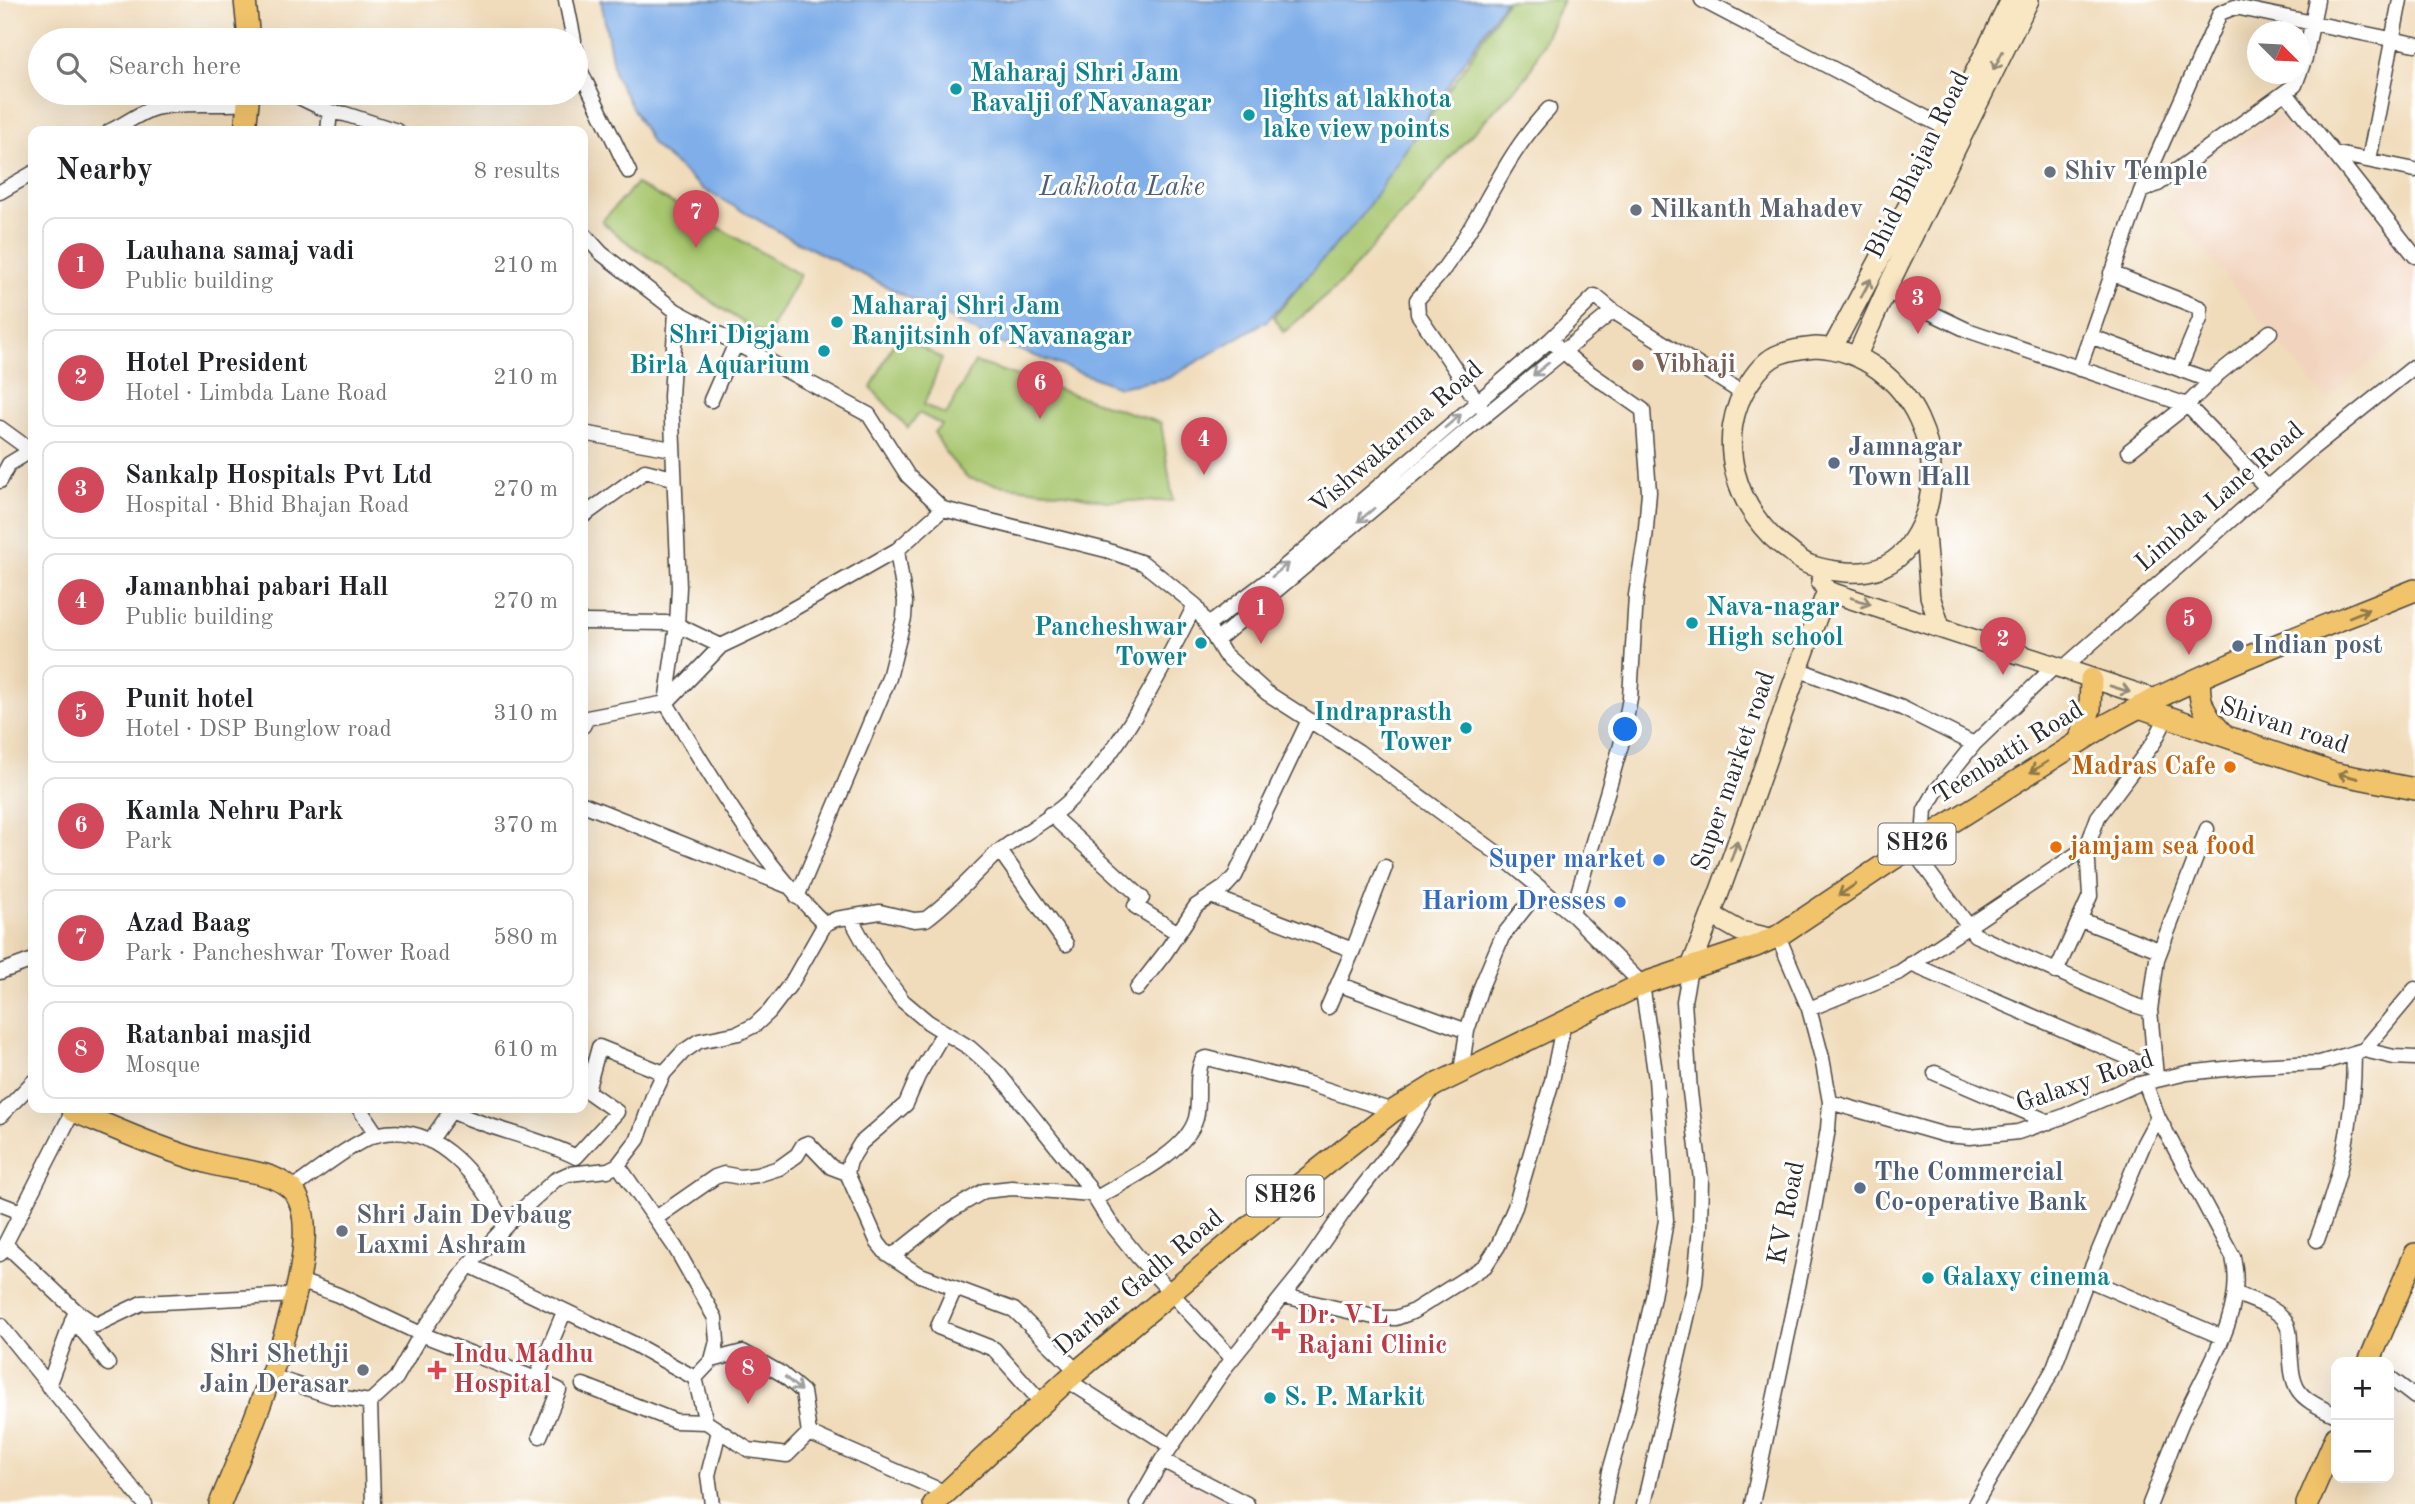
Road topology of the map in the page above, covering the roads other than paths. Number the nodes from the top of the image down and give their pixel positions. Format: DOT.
graph roads {
  1 [pos="245,0"];
  2 [pos="566,0"];
  3 [pos="1702,0"];
  4 [pos="2011,0"];
  5 [pos="2029,0"];
  6 [pos="2317,0"];
  7 [pos="2400,0"];
  8 [pos="2312,23"];
  9 [pos="248,28"];
  10 [pos="572,28"];
  11 [pos="2392,39"];
  12 [pos="2415,44"];
  13 [pos="588,87"];
  14 [pos="2286,93"];
  15 [pos="178,105"];
  16 [pos="248,105"];
  17 [pos="314,105"];
  18 [pos="1549,109"];
  19 [pos="330,113"];
  20 [pos="120,126"];
  21 [pos="246,126"];
  22 [pos="329,126"];
  23 [pos="382,126"];
  24 [pos="1954,132"];
  25 [pos="2333,153"];
  26 [pos="2369,160"];
  27 [pos="2415,170"];
  28 [pos="629,172"];
  29 [pos="28,176"];
  30 [pos="2141,191"];
  31 [pos="0,192"];
  32 [pos="588,239"];
  33 [pos="2415,256"];
  34 [pos="2111,273"];
  35 [pos="1886,291"];
  36 [pos="676,311"];
  37 [pos="1613,311"];
  38 [pos="2270,332"];
  39 [pos="2090,337"];
  40 [pos="1550,340"];
  41 [pos="736,342"];
  42 [pos="1833,348"];
  43 [pos="1563,352"];
  44 [pos="1857,355"];
  45 [pos="2415,366"];
  46 [pos="2079,369"];
  47 [pos="2179,369"];
  48 [pos="2211,381"];
  49 [pos="1742,393"];
  50 [pos="711,400"];
  51 [pos="1477,401"];
  52 [pos="2188,405"];
  53 [pos="1487,414"];
  54 [pos="0,428"];
  55 [pos="588,434"];
  56 [pos="28,448"];
  57 [pos="673,449"];
  58 [pos="2129,452"];
  59 [pos="28,453"];
  60 [pos="673,478"];
  61 [pos="0,481"];
  62 [pos="2267,488"];
  63 [pos="943,509"];
  64 [pos="588,512"];
  65 [pos="1924,522"];
  66 [pos="897,550"];
  67 [pos="1808,564"];
  68 [pos="1827,590"];
  69 [pos="2415,590"];
  70 [pos="1195,605"];
  71 [pos="588,622"];
  72 [pos="677,625"];
  73 [pos="1207,626"];
  74 [pos="1940,627"];
  75 [pos="1216,641"];
  76 [pos="722,646"];
  77 [pos="2058,668"];
  78 [pos="1797,669"];
  79 [pos="2200,678"];
  80 [pos="2091,679"];
  81 [pos="667,703"];
  82 [pos="2154,708"];
  83 [pos="588,718"];
  84 [pos="1310,720"];
  85 [pos="2225,737"];
  86 [pos="2079,742"];
  87 [pos="1975,744"];
  88 [pos="2415,789"];
  89 [pos="588,806"];
  90 [pos="1050,814"];
  91 [pos="2207,830"];
  92 [pos="1917,844"];
  93 [pos="2087,848"];
  94 [pos="1000,851"];
  95 [pos="1385,867"];
  96 [pos="1540,889"];
  97 [pos="793,892"];
  98 [pos="1210,895"];
  99 [pos="1572,914"];
  100 [pos="1712,915"];
  101 [pos="850,917"];
  102 [pos="2081,920"];
  103 [pos="825,924"];
  104 [pos="1968,928"];
  105 [pos="1178,933"];
  106 [pos="1776,937"];
  107 [pos="1066,944"];
  108 [pos="1353,950"];
  109 [pos="2160,950"];
  110 [pos="28,962"];
  111 [pos="1911,964"];
  112 [pos="1690,969"];
  113 [pos="0,972"];
  114 [pos="2056,972"];
  115 [pos="1338,984"];
  116 [pos="1642,984"];
  117 [pos="1137,989"];
  118 [pos="2415,989"];
  119 [pos="1328,1006"];
  120 [pos="1809,1009"];
  121 [pos="2150,1010"];
  122 [pos="1563,1022"];
  123 [pos="944,1031"];
  124 [pos="1467,1031"];
  125 [pos="2359,1051"];
  126 [pos="2415,1058"];
  127 [pos="1461,1072"];
  128 [pos="664,1073"];
  129 [pos="1935,1073"];
  130 [pos="2152,1078"];
  131 [pos="1435,1085"];
  132 [pos="28,1087"];
  133 [pos="588,1087"];
  134 [pos="588,1092"];
  135 [pos="1830,1102"];
  136 [pos="1393,1111"];
  137 [pos="72,1113"];
  138 [pos="81,1113"];
  139 [pos="362,1113"];
  140 [pos="450,1113"];
  141 [pos="455,1113"];
  142 [pos="0,1116"];
  143 [pos="2158,1116"];
  144 [pos="2049,1122"];
  145 [pos="377,1135"];
  146 [pos="430,1141"];
  147 [pos="618,1165"];
  148 [pos="847,1173"];
  149 [pos="292,1189"];
  150 [pos="1094,1196"];
  151 [pos="0,1204"];
  152 [pos="21,1212"];
  153 [pos="656,1218"];
  154 [pos="506,1226"];
  155 [pos="2317,1240"];
  156 [pos="2,1249"];
  157 [pos="2415,1254"];
  158 [pos="890,1255"];
  159 [pos="470,1265"];
  160 [pos="2087,1279"];
  161 [pos="2415,1286"];
  162 [pos="298,1288"];
  163 [pos="955,1288"];
  164 [pos="1171,1292"];
  165 [pos="2236,1294"];
  166 [pos="1284,1296"];
  167 [pos="564,1312"];
  168 [pos="74,1315"];
  169 [pos="1,1329"];
  170 [pos="421,1334"];
  171 [pos="2222,1337"];
  172 [pos="2371,1357"];
  173 [pos="2385,1357"];
  174 [pos="1232,1359"];
  175 [pos="712,1360"];
  176 [pos="108,1364"];
  177 [pos="270,1376"];
  178 [pos="1072,1376"];
  179 [pos="695,1378"];
  180 [pos="536,1379"];
  181 [pos="2394,1381"];
  182 [pos="583,1385"];
  183 [pos="48,1386"];
  184 [pos="2415,1396"];
  185 [pos="370,1402"];
  186 [pos="1042,1403"];
  187 [pos="2331,1413"];
  188 [pos="706,1422"];
  189 [pos="719,1431"];
  190 [pos="809,1433"];
  191 [pos="540,1436"];
  192 [pos="1171,1446"];
  193 [pos="2331,1449"];
  194 [pos="1161,1461"];
  195 [pos="2331,1481"];
  196 [pos="940,1498"];
  197 [pos="145,1504"];
  198 [pos="220,1504"];
  199 [pos="373,1504"];
  200 [pos="712,1504"];
  201 [pos="1137,1504"];
  202 [pos="1247,1504"];
  203 [pos="1604,1504"];
  204 [pos="1644,1504"];
  205 [pos="1752,1504"];
  206 [pos="1975,1504"];
  207 [pos="2150,1504"];
  208 [pos="2307,1504"];
  209 [pos="2321,1504"];
  1 -- 9 [label="main road"];
  2 -- 10 [label="street"];
  3 -- 24 [label="street"];
  4 -- 24 [label="main road, Bhid Bhajan Road"];
  5 -- 24 [label="main road, Bhid Bhajan Road, one-way"];
  6 -- 8 [label="street"];
  7 -- 11 [label="street"];
  8 -- 11 [label="street"];
  8 -- 14 [label="street"];
  8 -- 30 [label="street"];
  11 -- 12 [label="street"];
  11 -- 26 [label="street"];
  13 -- 28 [label="street"];
  14 -- 25 [label="street"];
  14 -- 30 [label="street"];
  15 -- 20 [label="street"];
  16 -- 21 [label="main road"];
  17 -- 19 [label="street"];
  18 -- 51 [label="street"];
  19 -- 22 [label="street"];
  19 -- 23 [label="street"];
  24 -- 35 [label="main road, Bhid Bhajan Road"];
  42 -- 24 [label="main road, Bhid Bhajan Road, one-way"];
  25 -- 26 [label="street"];
  25 -- 33 [label="street"];
  26 -- 27 [label="street"];
  29 -- 31 [label="street"];
  30 -- 34 [label="street"];
  32 -- 36 [label="street"];
  34 -- 39 [label="street"];
  34 -- 47 [label="street"];
  35 -- 44 [label="main road, Bhid Bhajan Road"];
  35 -- 46 [label="street"];
  36 -- 41 [label="street"];
  36 -- 57 [label="street"];
  37 -- 40 [label="street, Vishwakarma Road"];
  37 -- 43 [label="street, Vishwakarma Road"];
  37 -- 49 [label="street, Vishwakarma Road"];
  38 -- 48 [label="street"];
  39 -- 46 [label="street"];
  39 -- 47 [label="street"];
  40 -- 43 [label="street"];
  40 -- 51 [label="street, Vishwakarma Road"];
  41 -- 50 [label="street"];
  41 -- 63 [label="street"];
  42 -- 44 [label="main road"];
  42 -- 49 [label="main road"];
  43 -- 53 [label="street, Vishwakarma Road, one-way"];
  43 -- 99 [label="street"];
  44 -- 65 [label="main road"];
  45 -- 62 [label="street, Limbda Lane Road"];
  46 -- 52 [label="street"];
  47 -- 48 [label="street"];
  48 -- 52 [label="street"];
  49 -- 67 [label="main road"];
  51 -- 53 [label="street"];
  73 -- 51 [label="street, Vishwakarma Road, one-way"];
  52 -- 58 [label="street"];
  52 -- 62 [label="street"];
  53 -- 75 [label="street, Vishwakarma Road, one-way"];
  54 -- 56 [label="street"];
  55 -- 57 [label="street"];
  57 -- 60 [label="street"];
  59 -- 61 [label="street"];
  60 -- 64 [label="street"];
  60 -- 72 [label="street"];
  62 -- 77 [label="street, Limbda Lane Road"];
  63 -- 66 [label="street"];
  63 -- 70 [label="street"];
  65 -- 67 [label="main road"];
  65 -- 74 [label="main road"];
  66 -- 76 [label="street"];
  66 -- 97 [label="street"];
  67 -- 68 [label="main road"];
  68 -- 74 [label="main road, one-way"];
  68 -- 78 [label="main road, Super market road"];
  79 -- 69 [label="main road, SH26, one-way"];
  70 -- 73 [label="street"];
  70 -- 90 [label="street"];
  71 -- 72 [label="street"];
  72 -- 76 [label="street"];
  72 -- 81 [label="street"];
  73 -- 75 [label="street"];
  74 -- 77 [label="main road"];
  75 -- 84 [label="street"];
  76 -- 81 [label="street"];
  77 -- 80 [label="main road"];
  77 -- 87 [label="street, Limbda Lane Road"];
  78 -- 87 [label="street"];
  100 -- 78 [label="main road, Super market road, one-way"];
  79 -- 82 [label="main road, SH26"];
  79 -- 85 [label="main road"];
  80 -- 82 [label="main road, one-way"];
  80 -- 86 [label="main road"];
  81 -- 83 [label="street"];
  81 -- 97 [label="street"];
  82 -- 85 [label="main road, Shivan road"];
  82 -- 86 [label="main road, Teenbatti Road / SH26"];
  82 -- 93 [label="street"];
  84 -- 96 [label="street"];
  84 -- 98 [label="street"];
  88 -- 85 [label="main road, Shivan road, one-way"];
  86 -- 92 [label="main road, Teenbatti Road / SH26, one-way"];
  87 -- 92 [label="street, Limbda Lane Road"];
  89 -- 97 [label="street"];
  90 -- 94 [label="street"];
  90 -- 105 [label="street"];
  91 -- 109 [label="street"];
  92 -- 104 [label="street"];
  92 -- 106 [label="main road, Teenbatti Road / SH26, one-way"];
  93 -- 102 [label="street"];
  93 -- 104 [label="street"];
  94 -- 101 [label="street"];
  94 -- 107 [label="street"];
  95 -- 108 [label="street"];
  96 -- 99 [label="street"];
  96 -- 124 [label="street"];
  97 -- 103 [label="street"];
  98 -- 105 [label="street"];
  98 -- 108 [label="street"];
  99 -- 116 [label="street"];
  100 -- 106 [label="main road"];
  100 -- 112 [label="main road, Super market road"];
  101 -- 103 [label="street"];
  101 -- 123 [label="street"];
  102 -- 109 [label="street"];
  102 -- 114 [label="street"];
  103 -- 128 [label="street"];
  104 -- 111 [label="street"];
  104 -- 114 [label="street"];
  105 -- 117 [label="street"];
  106 -- 112 [label="main road, Teenbatti Road / SH26"];
  106 -- 120 [label="street, KV Road"];
  108 -- 115 [label="street"];
  109 -- 121 [label="street"];
  110 -- 113 [label="street"];
  111 -- 120 [label="street"];
  111 -- 130 [label="street"];
  112 -- 116 [label="main road, Darbar Gadh Road / SH26"];
  112 -- 204 [label="street"];
  114 -- 121 [label="street"];
  115 -- 119 [label="street"];
  115 -- 124 [label="street"];
  116 -- 122 [label="main road, Darbar Gadh Road / SH26"];
  116 -- 203 [label="street"];
  118 -- 125 [label="street"];
  120 -- 135 [label="street, KV Road"];
  121 -- 130 [label="street"];
  122 -- 127 [label="main road, Darbar Gadh Road / SH26"];
  122 -- 166 [label="street"];
  123 -- 148 [label="street"];
  123 -- 150 [label="street"];
  124 -- 127 [label="street"];
  125 -- 126 [label="street"];
  125 -- 130 [label="street, Galaxy Road"];
  125 -- 155 [label="street"];
  127 -- 131 [label="main road, Darbar Gadh Road / SH26"];
  128 -- 133 [label="street"];
  128 -- 147 [label="street"];
  129 -- 144 [label="street"];
  130 -- 143 [label="street"];
  130 -- 144 [label="street, Galaxy Road"];
  131 -- 136 [label="main road, Darbar Gadh Road / SH26"];
  131 -- 166 [label="street"];
  132 -- 142 [label="street"];
  134 -- 141 [label="street"];
  135 -- 144 [label="street, Galaxy Road"];
  135 -- 205 [label="street, KV Road"];
  136 -- 150 [label="street"];
  136 -- 164 [label="main road, Darbar Gadh Road / SH26"];
  137 -- 152 [label="street"];
  138 -- 149 [label="main road"];
  139 -- 145 [label="street"];
  140 -- 146 [label="street"];
  143 -- 160 [label="street"];
  143 -- 165 [label="street"];
  145 -- 146 [label="street"];
  145 -- 149 [label="street"];
  146 -- 154 [label="street"];
  147 -- 153 [label="street"];
  147 -- 154 [label="street"];
  148 -- 153 [label="street"];
  148 -- 158 [label="street"];
  149 -- 162 [label="main road"];
  150 -- 158 [label="street"];
  150 -- 164 [label="street"];
  151 -- 152 [label="street"];
  152 -- 156 [label="street"];
  153 -- 175 [label="street"];
  154 -- 159 [label="street"];
  156 -- 168 [label="street"];
  157 -- 172 [label="main road"];
  158 -- 163 [label="street"];
  159 -- 167 [label="street"];
  159 -- 170 [label="street"];
  160 -- 171 [label="street"];
  160 -- 206 [label="street"];
  161 -- 173 [label="main road"];
  162 -- 168 [label="street"];
  162 -- 170 [label="street"];
  162 -- 177 [label="main road"];
  163 -- 178 [label="street"];
  163 -- 186 [label="street"];
  164 -- 174 [label="street"];
  164 -- 178 [label="main road, Darbar Gadh Road / SH26"];
  165 -- 171 [label="street"];
  165 -- 187 [label="street"];
  166 -- 174 [label="street"];
  167 -- 179 [label="street"];
  167 -- 180 [label="street"];
  168 -- 176 [label="street"];
  168 -- 183 [label="street"];
  169 -- 183 [label="street"];
  170 -- 180 [label="street"];
  170 -- 185 [label="street"];
  171 -- 207 [label="street"];
  174 -- 192 [label="street"];
  175 -- 179 [label="street"];
  175 -- 190 [label="street, one-way"];
  177 -- 185 [label="street"];
  177 -- 198 [label="main road"];
  178 -- 186 [label="main road, Darbar Gadh Road / SH26"];
  178 -- 192 [label="street"];
  179 -- 188 [label="street"];
  180 -- 191 [label="street"];
  181 -- 184 [label="street"];
  182 -- 188 [label="street"];
  183 -- 197 [label="street"];
  185 -- 199 [label="street"];
  186 -- 196 [label="main road, Darbar Gadh Road / SH26"];
  188 -- 189 [label="street"];
  189 -- 190 [label="street"];
  189 -- 200 [label="street"];
  190 -- 196 [label="street"];
  192 -- 194 [label="street"];
  193 -- 208 [label="main road"];
  194 -- 201 [label="street"];
  194 -- 202 [label="street"];
  195 -- 209 [label="main road"];
}
